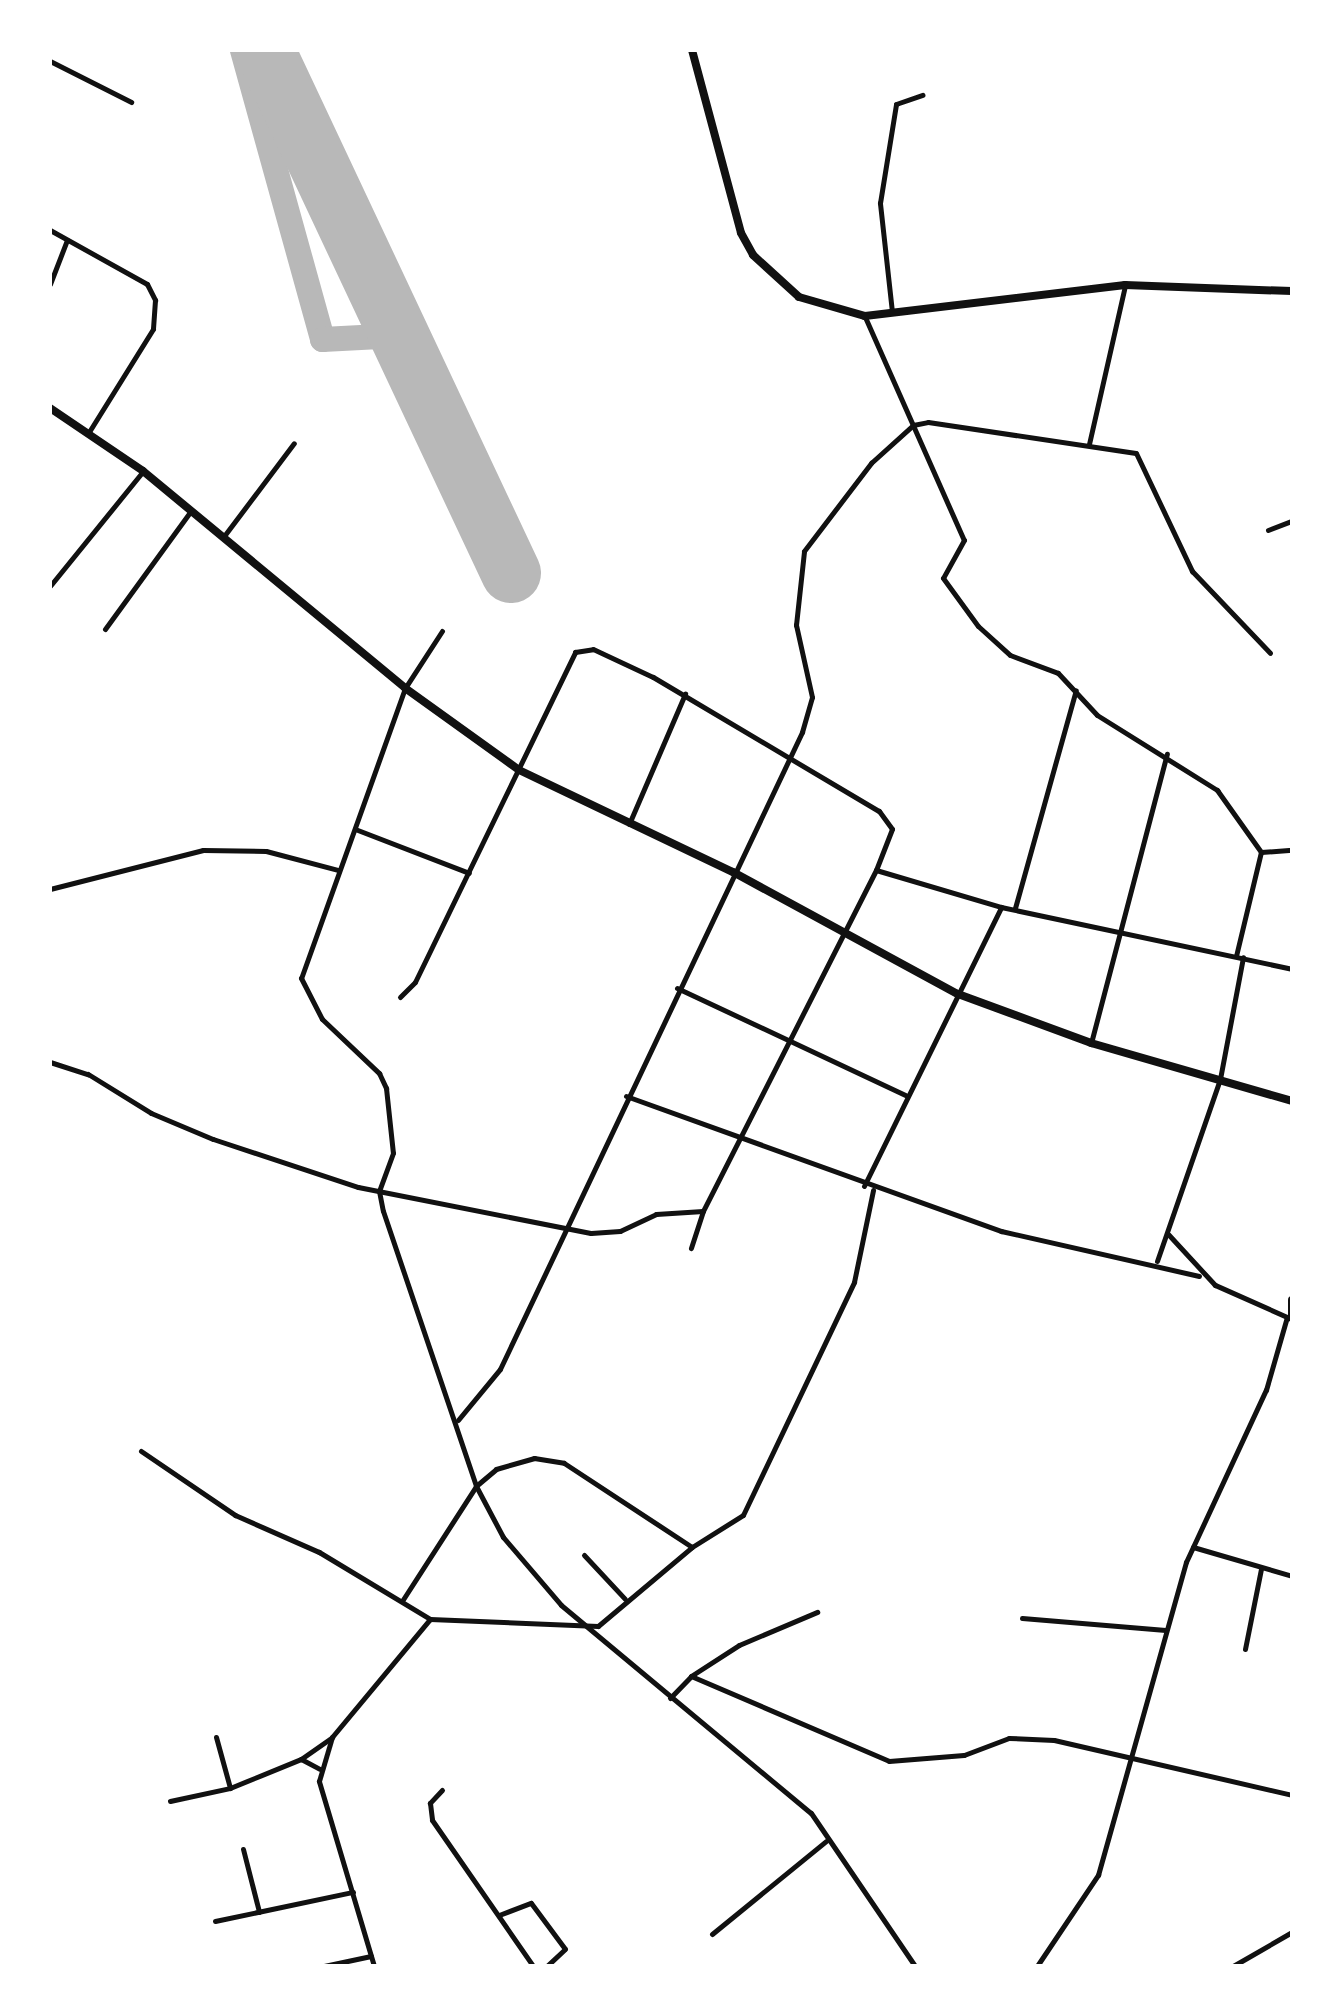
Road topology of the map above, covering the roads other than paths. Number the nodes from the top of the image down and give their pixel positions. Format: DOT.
graph roads {
  1 [pos="692,50"];
  2 [pos="50,61"];
  3 [pos="922,95"];
  4 [pos="131,102"];
  5 [pos="50,230"];
  6 [pos="67,240"];
  7 [pos="50,284"];
  8 [pos="1126,285"];
  9 [pos="1292,292"];
  10 [pos="892,312"];
  11 [pos="865,316"];
  12 [pos="50,408"];
  13 [pos="913,425"];
  14 [pos="89,432"];
  15 [pos="294,442"];
  16 [pos="1090,444"];
  17 [pos="143,471"];
  18 [pos="190,512"];
  19 [pos="1292,521"];
  20 [pos="1268,530"];
  21 [pos="222,538"];
  22 [pos="50,586"];
  23 [pos="105,629"];
  24 [pos="442,632"];
  25 [pos="1270,654"];
  26 [pos="404,688"];
  27 [pos="1076,690"];
  28 [pos="685,694"];
  29 [pos="1167,754"];
  30 [pos="787,758"];
  31 [pos="519,770"];
  32 [pos="628,825"];
  33 [pos="355,829"];
  34 [pos="1292,850"];
  35 [pos="1261,852"];
  36 [pos="338,870"];
  37 [pos="876,870"];
  38 [pos="469,872"];
  39 [pos="733,872"];
  40 [pos="50,889"];
  41 [pos="1001,907"];
  42 [pos="1014,910"];
  43 [pos="842,931"];
  44 [pos="1120,931"];
  45 [pos="1239,956"];
  46 [pos="1292,968"];
  47 [pos="676,988"];
  48 [pos="958,994"];
  49 [pos="400,998"];
  50 [pos="1091,1043"];
  51 [pos="786,1044"];
  52 [pos="50,1062"];
  53 [pos="1220,1079"];
  54 [pos="905,1095"];
  55 [pos="626,1096"];
  56 [pos="1292,1101"];
  57 [pos="739,1142"];
  58 [pos="864,1186"];
  59 [pos="872,1190"];
  60 [pos="379,1191"];
  61 [pos="702,1211"];
  62 [pos="564,1228"];
  63 [pos="1168,1234"];
  64 [pos="691,1248"];
  65 [pos="1156,1262"];
  66 [pos="1203,1276"];
  67 [pos="1292,1300"];
  68 [pos="1290,1317"];
  69 [pos="458,1420"];
  70 [pos="141,1451"];
  71 [pos="476,1486"];
  72 [pos="692,1547"];
  73 [pos="1193,1547"];
  74 [pos="584,1555"];
  75 [pos="1261,1569"];
  76 [pos="1292,1576"];
  77 [pos="626,1598"];
  78 [pos="402,1601"];
  79 [pos="817,1612"];
  80 [pos="1022,1618"];
  81 [pos="430,1619"];
  82 [pos="585,1627"];
  83 [pos="1166,1630"];
  84 [pos="1245,1649"];
  85 [pos="692,1676"];
  86 [pos="670,1698"];
  87 [pos="216,1737"];
  88 [pos="332,1737"];
  89 [pos="1134,1758"];
  90 [pos="301,1759"];
  91 [pos="320,1769"];
  92 [pos="230,1788"];
  93 [pos="442,1790"];
  94 [pos="1292,1795"];
  95 [pos="170,1801"];
  96 [pos="827,1840"];
  97 [pos="244,1848"];
  98 [pos="353,1892"];
  99 [pos="260,1912"];
  100 [pos="499,1915"];
  101 [pos="214,1921"];
  102 [pos="1292,1932"];
  103 [pos="712,1934"];
  104 [pos="372,1956"];
  105 [pos="324,1966"];
  106 [pos="374,1966"];
  107 [pos="533,1966"];
  108 [pos="547,1966"];
  109 [pos="914,1966"];
  110 [pos="1037,1966"];
  111 [pos="1233,1966"];
  1 -- 11 [label="main road"];
  2 -- 4 [label="street"];
  3 -- 10 [label="street"];
  5 -- 6 [label="street"];
  6 -- 7 [label="street"];
  6 -- 14 [label="street"];
  8 -- 9 [label="main road"];
  8 -- 10 [label="main road"];
  8 -- 16 [label="street"];
  10 -- 11 [label="main road"];
  11 -- 13 [label="street"];
  12 -- 14 [label="main road"];
  13 -- 16 [label="street"];
  13 -- 27 [label="street"];
  13 -- 30 [label="street"];
  14 -- 17 [label="main road"];
  15 -- 21 [label="street"];
  16 -- 25 [label="street"];
  17 -- 18 [label="main road"];
  17 -- 22 [label="street"];
  18 -- 21 [label="main road"];
  18 -- 23 [label="street"];
  19 -- 20 [label="street"];
  21 -- 26 [label="main road"];
  24 -- 26 [label="street"];
  26 -- 31 [label="main road"];
  26 -- 33 [label="street"];
  27 -- 29 [label="street"];
  27 -- 42 [label="street"];
  28 -- 30 [label="street"];
  28 -- 31 [label="street"];
  28 -- 32 [label="street"];
  29 -- 35 [label="street"];
  29 -- 44 [label="street"];
  30 -- 37 [label="street"];
  30 -- 39 [label="street"];
  31 -- 32 [label="main road"];
  31 -- 38 [label="street"];
  32 -- 39 [label="main road"];
  33 -- 36 [label="street"];
  33 -- 38 [label="street"];
  34 -- 35 [label="street"];
  35 -- 45 [label="street"];
  36 -- 40 [label="street"];
  36 -- 60 [label="street"];
  37 -- 41 [label="street"];
  37 -- 43 [label="street"];
  38 -- 49 [label="street"];
  39 -- 43 [label="main road"];
  39 -- 47 [label="street"];
  41 -- 42 [label="street"];
  41 -- 48 [label="street"];
  42 -- 44 [label="street"];
  43 -- 48 [label="main road"];
  43 -- 51 [label="street"];
  44 -- 45 [label="street"];
  44 -- 50 [label="street"];
  45 -- 46 [label="street"];
  45 -- 53 [label="street"];
  47 -- 51 [label="street"];
  47 -- 55 [label="street"];
  48 -- 50 [label="main road"];
  48 -- 54 [label="street"];
  50 -- 53 [label="main road"];
  51 -- 54 [label="street"];
  51 -- 57 [label="street"];
  52 -- 60 [label="street"];
  53 -- 56 [label="main road"];
  53 -- 63 [label="street"];
  54 -- 58 [label="street"];
  55 -- 57 [label="street"];
  55 -- 62 [label="street"];
  57 -- 58 [label="street"];
  57 -- 61 [label="street"];
  58 -- 59 [label="street"];
  59 -- 65 [label="street"];
  59 -- 72 [label="street"];
  60 -- 62 [label="street"];
  60 -- 69 [label="street"];
  61 -- 62 [label="street"];
  61 -- 64 [label="street"];
  62 -- 69 [label="street"];
  63 -- 65 [label="street"];
  63 -- 66 [label="street"];
  65 -- 66 [label="street"];
  66 -- 68 [label="street"];
  67 -- 68 [label="main road"];
  68 -- 73 [label="street"];
  69 -- 71 [label="street"];
  70 -- 78 [label="street"];
  71 -- 72 [label="street"];
  71 -- 78 [label="street"];
  71 -- 82 [label="street"];
  72 -- 77 [label="street"];
  73 -- 75 [label="street"];
  73 -- 83 [label="street"];
  74 -- 77 [label="street"];
  75 -- 76 [label="street"];
  75 -- 84 [label="street"];
  77 -- 82 [label="street"];
  78 -- 81 [label="street"];
  79 -- 85 [label="street"];
  80 -- 83 [label="street"];
  81 -- 82 [label="street"];
  81 -- 88 [label="street"];
  82 -- 86 [label="street"];
  83 -- 89 [label="street"];
  85 -- 86 [label="street"];
  85 -- 89 [label="street"];
  86 -- 96 [label="street"];
  87 -- 92 [label="street"];
  88 -- 90 [label="street"];
  88 -- 91 [label="street"];
  89 -- 94 [label="street"];
  89 -- 110 [label="street"];
  90 -- 91 [label="street"];
  90 -- 92 [label="street"];
  91 -- 98 [label="street"];
  92 -- 95 [label="street"];
  93 -- 100 [label="street"];
  96 -- 103 [label="street"];
  96 -- 109 [label="street"];
  97 -- 99 [label="street"];
  98 -- 99 [label="street"];
  98 -- 104 [label="street"];
  99 -- 101 [label="street"];
  100 -- 107 [label="street"];
  100 -- 108 [label="street"];
  102 -- 111 [label="street"];
  104 -- 105 [label="street"];
  104 -- 106 [label="street"];
}
